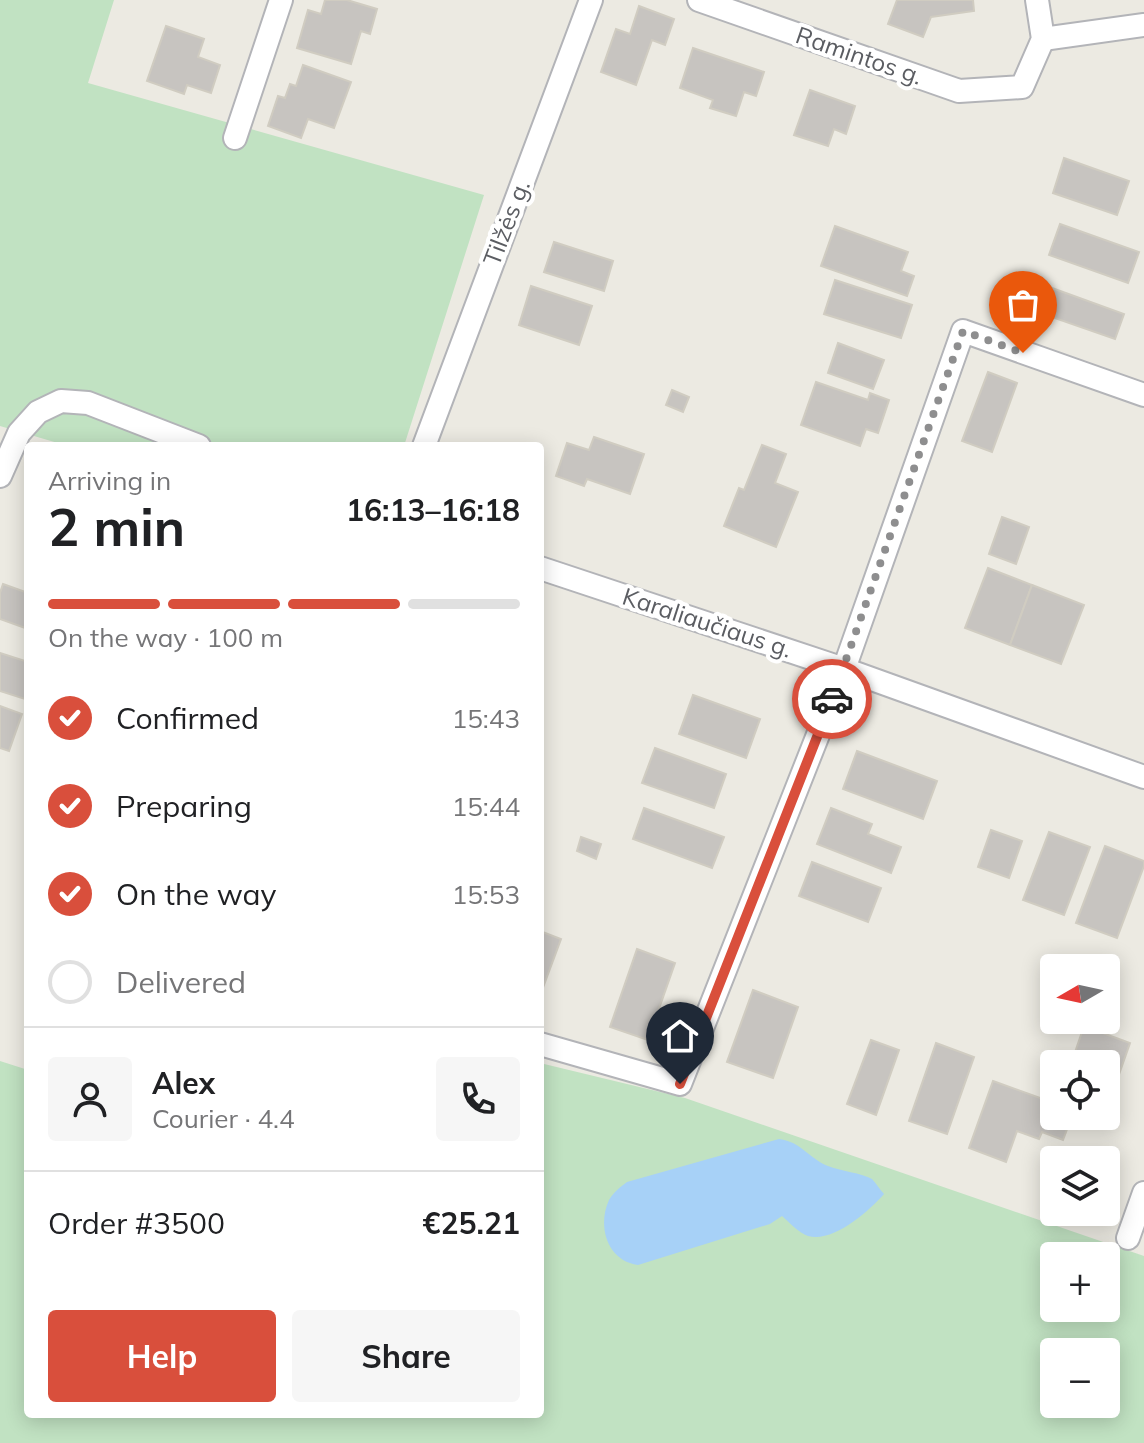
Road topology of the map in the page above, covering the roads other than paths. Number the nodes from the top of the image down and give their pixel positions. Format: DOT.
graph roads {
  1 [pos="281,0"];
  2 [pos="591,0"];
  3 [pos="699,0"];
  4 [pos="1037,0"];
  5 [pos="1144,25"];
  6 [pos="1043,39"];
  7 [pos="235,138"];
  8 [pos="1144,395"];
  9 [pos="189,442"];
  10 [pos="425,442"];
  11 [pos="0,476"];
  12 [pos="544,569"];
  13 [pos="844,669"];
  14 [pos="1144,777"];
  15 [pos="544,1045"];
  16 [pos="1144,1193"];
  17 [pos="1128,1238"];
  1 -- 7 [label="street"];
  2 -- 10 [label="street, Tilžės g."];
  3 -- 6 [label="street, Ramintos g."];
  4 -- 6 [label="street"];
  5 -- 6 [label="street"];
  8 -- 13 [label="street"];
  9 -- 11 [label="street"];
  12 -- 13 [label="street, Karaliaučiaus g."];
  13 -- 14 [label="street, Karaliaučiaus g."];
  13 -- 15 [label="street"];
  16 -- 17 [label="street"];
}
